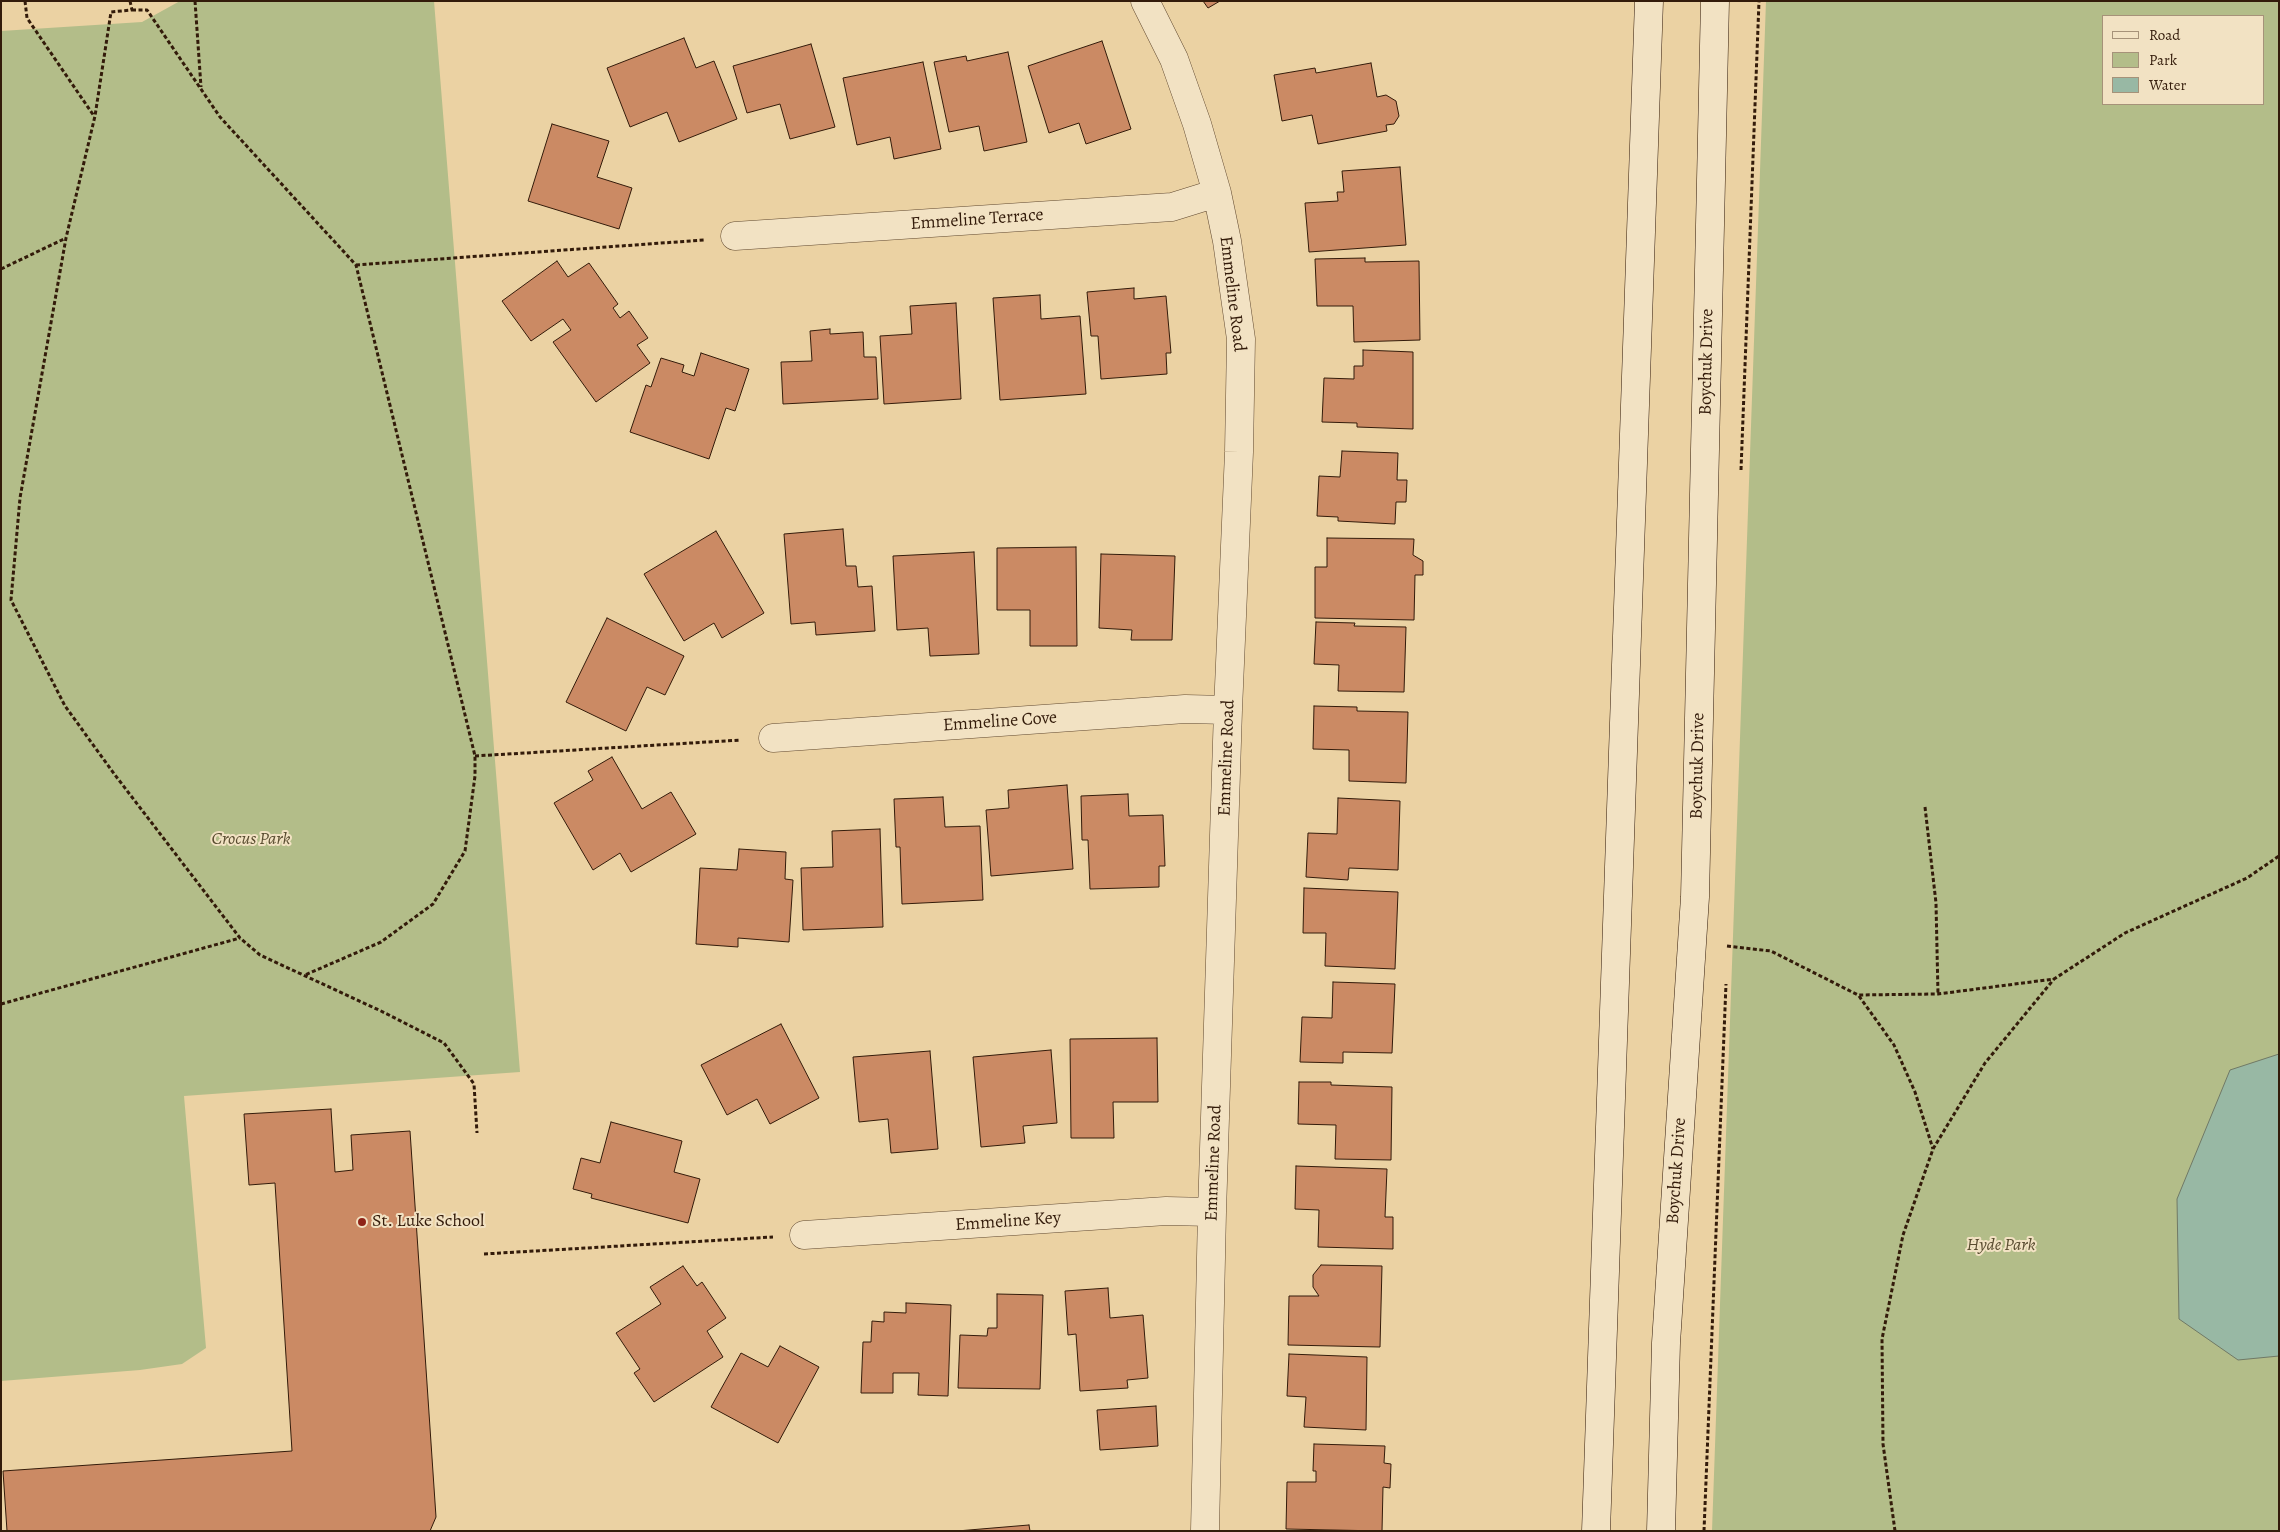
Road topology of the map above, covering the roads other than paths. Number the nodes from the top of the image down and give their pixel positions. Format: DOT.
graph roads {
  1 [pos="1146,1"];
  2 [pos="1649,1"];
  3 [pos="1714,1"];
  4 [pos="1217,193"];
  5 [pos="735,236"];
  6 [pos="1228,710"];
  7 [pos="773,738"];
  8 [pos="1212,1212"];
  9 [pos="804,1235"];
  10 [pos="1205,1531"];
  11 [pos="1596,1531"];
  12 [pos="1661,1531"];
  1 -- 4 [label="main road, Emmeline Road"];
  2 -- 11 [label="main road"];
  3 -- 12 [label="main road, Boychuk Drive"];
  4 -- 5 [label="main road, Emmeline Terrace"];
  4 -- 6 [label="main road, Emmeline Road"];
  6 -- 7 [label="main road, Emmeline Cove"];
  6 -- 8 [label="main road, Emmeline Road"];
  8 -- 9 [label="main road, Emmeline Key"];
  8 -- 10 [label="main road, Emmeline Road"];
}
